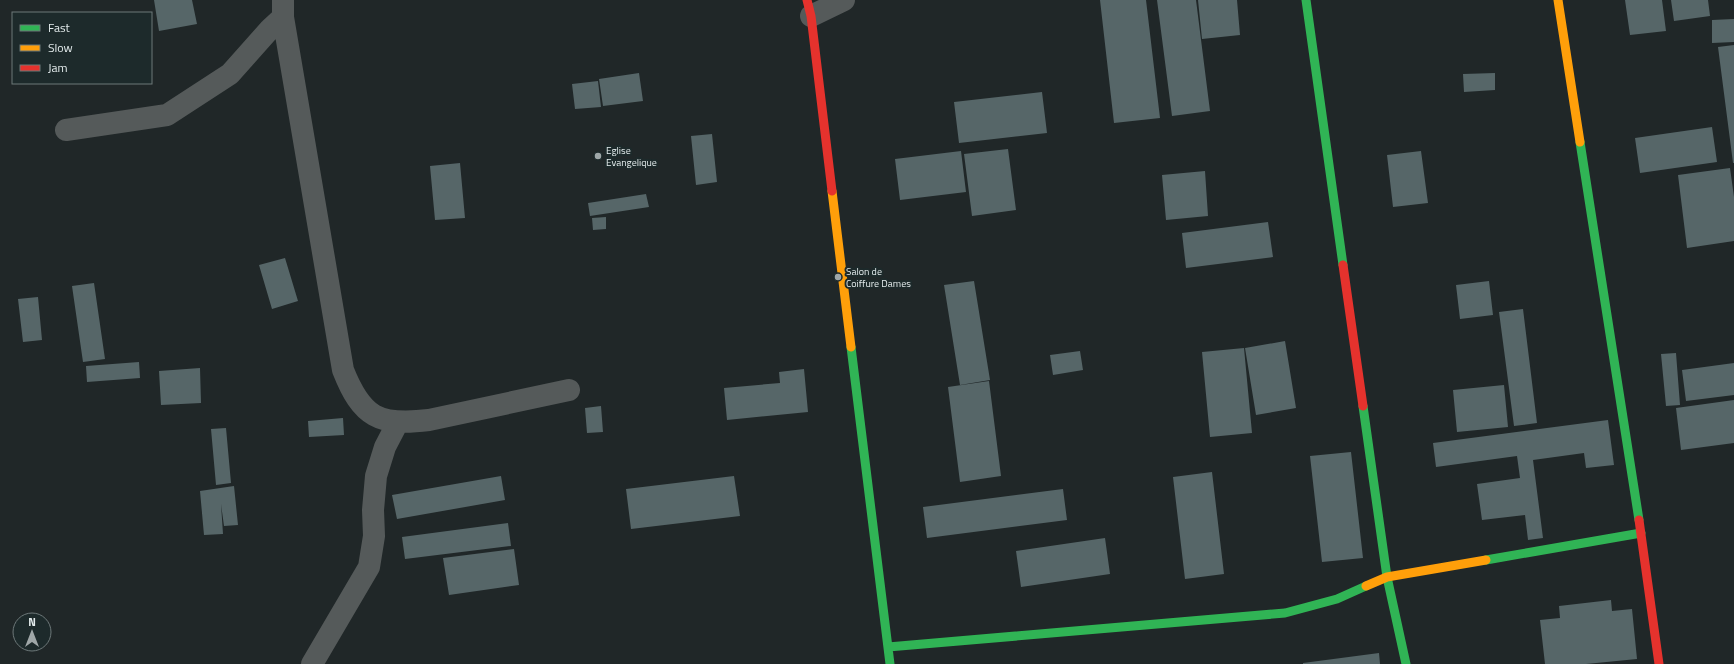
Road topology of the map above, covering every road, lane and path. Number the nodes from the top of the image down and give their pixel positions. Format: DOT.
graph roads {
  1 [pos="844,0"];
  2 [pos="1306,0"];
  3 [pos="1558,0"];
  4 [pos="809,8"];
  5 [pos="283,9"];
  6 [pos="66,130"];
  7 [pos="569,390"];
  8 [pos="398,422"];
  9 [pos="1641,533"];
  10 [pos="1387,578"];
  11 [pos="888,647"];
  12 [pos="312,664"];
  13 [pos="890,664"];
  14 [pos="1406,664"];
  15 [pos="1659,664"];
  1 -- 4 [label="street"];
  2 -- 10 [label="street"];
  3 -- 9 [label="street"];
  4 -- 11 [label="street"];
  5 -- 6 [label="street"];
  5 -- 8 [label="street"];
  7 -- 8 [label="street"];
  8 -- 12 [label="street"];
  9 -- 10 [label="street"];
  9 -- 15 [label="street"];
  10 -- 11 [label="street"];
  10 -- 14 [label="street"];
  11 -- 13 [label="street"];
}
